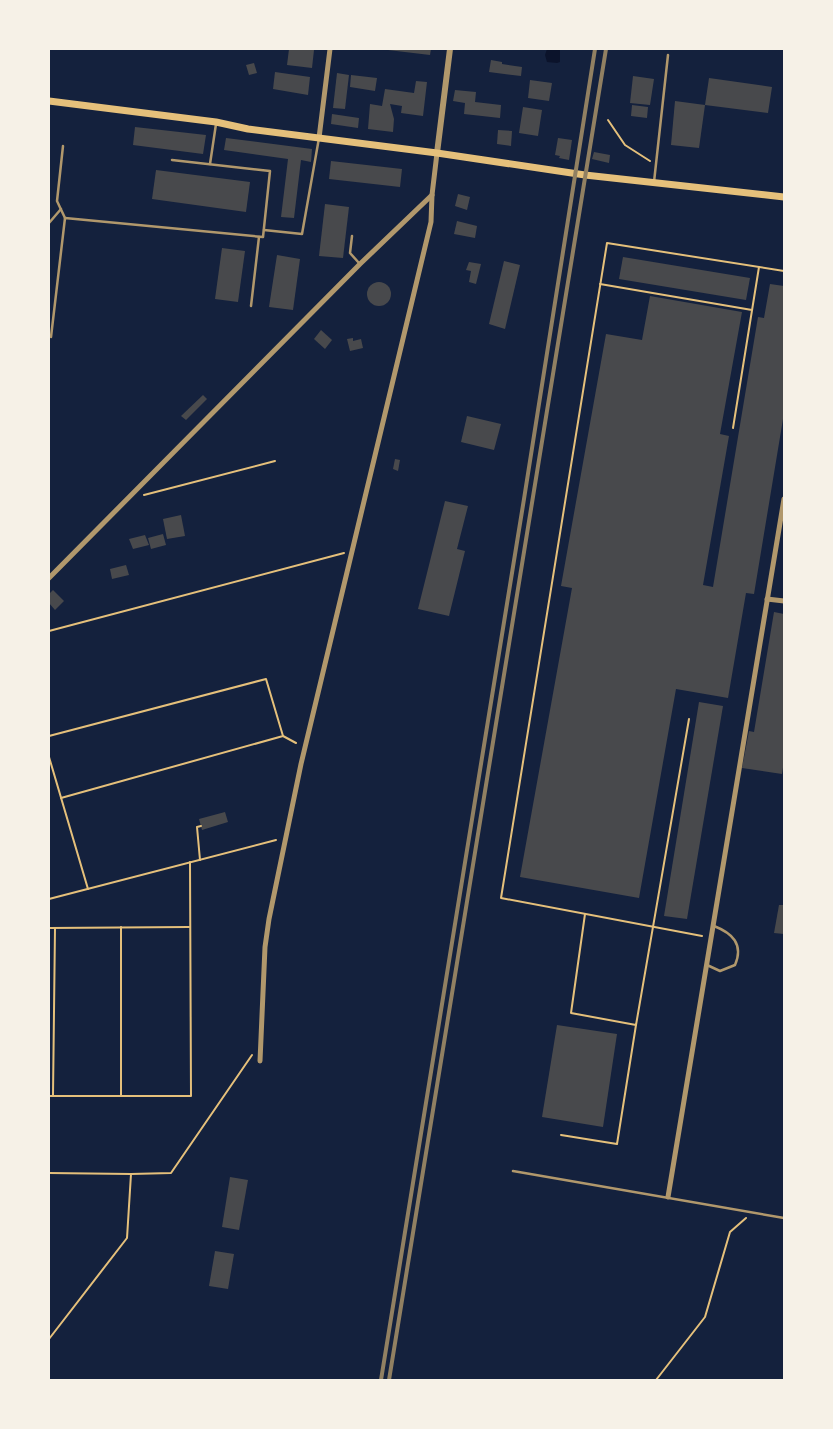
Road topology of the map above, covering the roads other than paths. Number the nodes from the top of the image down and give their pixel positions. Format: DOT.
graph roads {
  1 [pos="330,49"];
  2 [pos="450,49"];
  3 [pos="668,55"];
  4 [pos="49,101"];
  5 [pos="216,122"];
  6 [pos="319,138"];
  7 [pos="63,146"];
  8 [pos="437,153"];
  9 [pos="172,160"];
  10 [pos="210,164"];
  11 [pos="654,182"];
  12 [pos="432,195"];
  13 [pos="784,197"];
  14 [pos="61,209"];
  15 [pos="65,218"];
  16 [pos="49,223"];
  17 [pos="264,230"];
  18 [pos="352,236"];
  19 [pos="259,237"];
  20 [pos="360,264"];
  21 [pos="250,306"];
  22 [pos="51,337"];
  23 [pos="784,499"];
  24 [pos="49,578"];
  25 [pos="767,599"];
  26 [pos="784,602"];
  27 [pos="714,926"];
  28 [pos="707,965"];
  29 [pos="260,1061"];
  30 [pos="512,1171"];
  31 [pos="668,1197"];
  32 [pos="784,1218"];
  1 -- 6 [label="street"];
  2 -- 8 [label="street"];
  3 -- 11 [label="lane"];
  4 -- 5 [label="main road"];
  5 -- 6 [label="main road"];
  5 -- 10 [label="lane"];
  6 -- 8 [label="main road"];
  6 -- 17 [label="lane"];
  7 -- 14 [label="lane"];
  8 -- 11 [label="main road"];
  8 -- 12 [label="street"];
  9 -- 10 [label="lane"];
  10 -- 17 [label="lane"];
  11 -- 13 [label="main road"];
  12 -- 20 [label="street"];
  12 -- 29 [label="street"];
  14 -- 15 [label="lane"];
  14 -- 16 [label="lane"];
  15 -- 19 [label="lane"];
  15 -- 22 [label="lane"];
  17 -- 19 [label="lane"];
  18 -- 20 [label="lane"];
  19 -- 21 [label="lane"];
  20 -- 24 [label="street"];
  23 -- 25 [label="street"];
  25 -- 26 [label="street"];
  25 -- 27 [label="street"];
  27 -- 28 [label="street"];
  27 -- 28 [label="lane"];
  28 -- 31 [label="street"];
  30 -- 31 [label="lane"];
  31 -- 32 [label="lane"];
}
